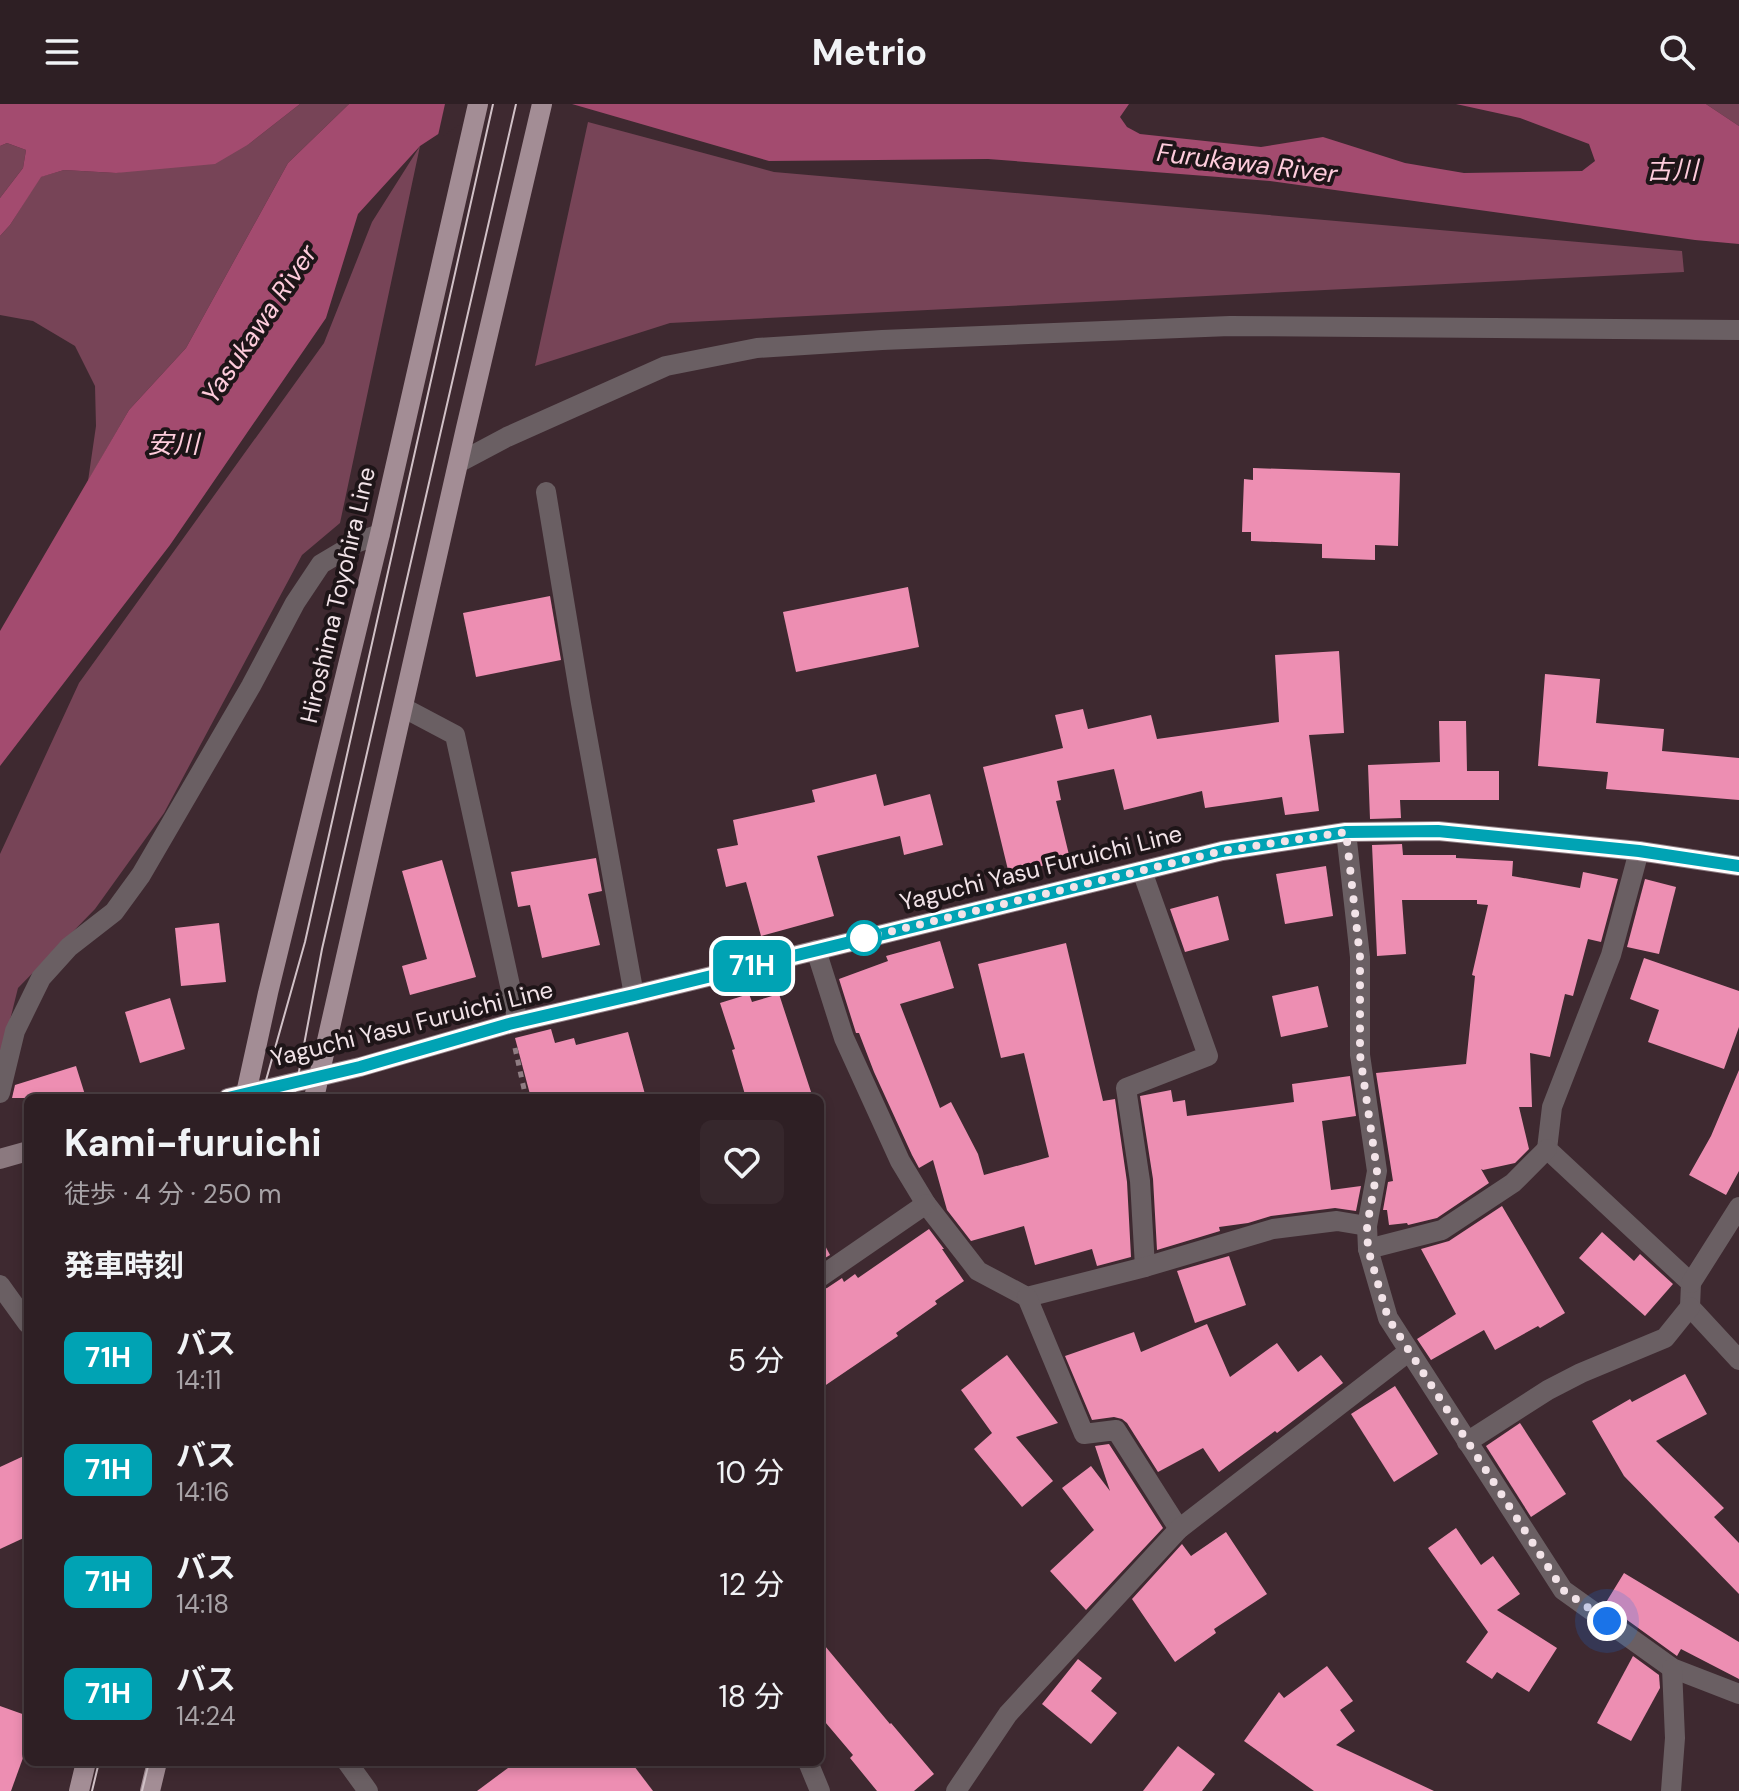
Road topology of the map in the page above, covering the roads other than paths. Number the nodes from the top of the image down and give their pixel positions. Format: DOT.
graph roads {
  1 [pos="478,104"];
  2 [pos="542,104"];
  3 [pos="1739,330"];
  4 [pos="460,462"];
  5 [pos="546,492"];
  6 [pos="380,534"];
  7 [pos="404,708"];
  8 [pos="1346,832"];
  9 [pos="1639,851"];
  10 [pos="1739,866"];
  11 [pos="1142,871"];
  12 [pos="816,950"];
  13 [pos="634,995"];
  14 [pos="513,1023"];
  15 [pos="319,1076"];
  16 [pos="0,1093"];
  17 [pos="241,1094"];
  18 [pos="248,1094"];
  19 [pos="315,1094"];
  20 [pos="1547,1149"];
  21 [pos="24,1152"];
  22 [pos="0,1159"];
  23 [pos="926,1204"];
  24 [pos="1739,1207"];
  25 [pos="1367,1226"];
  26 [pos="1368,1249"];
  27 [pos="1145,1267"];
  28 [pos="824,1274"];
  29 [pos="1691,1283"];
  30 [pos="0,1285"];
  31 [pos="1027,1297"];
  32 [pos="1690,1307"];
  33 [pos="24,1318"];
  34 [pos="1408,1352"];
  35 [pos="1739,1360"];
  36 [pos="1467,1442"];
  37 [pos="1179,1529"];
  38 [pos="1672,1668"];
  39 [pos="1739,1694"];
  40 [pos="85,1766"];
  41 [pos="156,1766"];
  42 [pos="350,1766"];
  43 [pos="810,1766"];
  44 [pos="79,1791"];
  45 [pos="150,1791"];
  46 [pos="368,1791"];
  47 [pos="820,1791"];
  48 [pos="956,1791"];
  49 [pos="1671,1791"];
  1 -- 6 [label="main road, Hiroshima Toyohira Line"];
  2 -- 4 [label="main road"];
  3 -- 4 [label="street"];
  4 -- 7 [label="main road"];
  5 -- 13 [label="street"];
  6 -- 16 [label="street"];
  6 -- 17 [label="main road, Hiroshima Toyohira Line"];
  7 -- 14 [label="street"];
  7 -- 15 [label="main road"];
  8 -- 9 [label="main road, Yaguchi Yasu Furuichi Line"];
  8 -- 11 [label="main road, Yaguchi Yasu Furuichi Line"];
  8 -- 25 [label="street"];
  9 -- 10 [label="main road, Yaguchi Yasu Furuichi Line"];
  9 -- 20 [label="street"];
  11 -- 12 [label="main road, Yaguchi Yasu Furuichi Line"];
  11 -- 27 [label="street"];
  12 -- 13 [label="main road, Yaguchi Yasu Furuichi Line"];
  12 -- 23 [label="street"];
  13 -- 14 [label="main road, Yaguchi Yasu Furuichi Line"];
  14 -- 15 [label="main road, Yaguchi Yasu Furuichi Line"];
  15 -- 18 [label="main road, Yaguchi Yasu Furuichi Line"];
  15 -- 19 [label="main road"];
  20 -- 26 [label="street"];
  20 -- 29 [label="street"];
  21 -- 22 [label="main road"];
  23 -- 28 [label="street"];
  23 -- 31 [label="street"];
  24 -- 29 [label="street"];
  25 -- 26 [label="street"];
  25 -- 27 [label="street"];
  26 -- 34 [label="street"];
  27 -- 31 [label="street"];
  29 -- 32 [label="street"];
  30 -- 33 [label="street"];
  31 -- 37 [label="street"];
  32 -- 35 [label="street"];
  32 -- 36 [label="street"];
  34 -- 36 [label="street"];
  34 -- 37 [label="street"];
  36 -- 38 [label="street"];
  37 -- 48 [label="street"];
  38 -- 39 [label="street"];
  38 -- 49 [label="street"];
  40 -- 44 [label="main road"];
  41 -- 45 [label="main road"];
  42 -- 46 [label="street"];
  43 -- 47 [label="street"];
}
